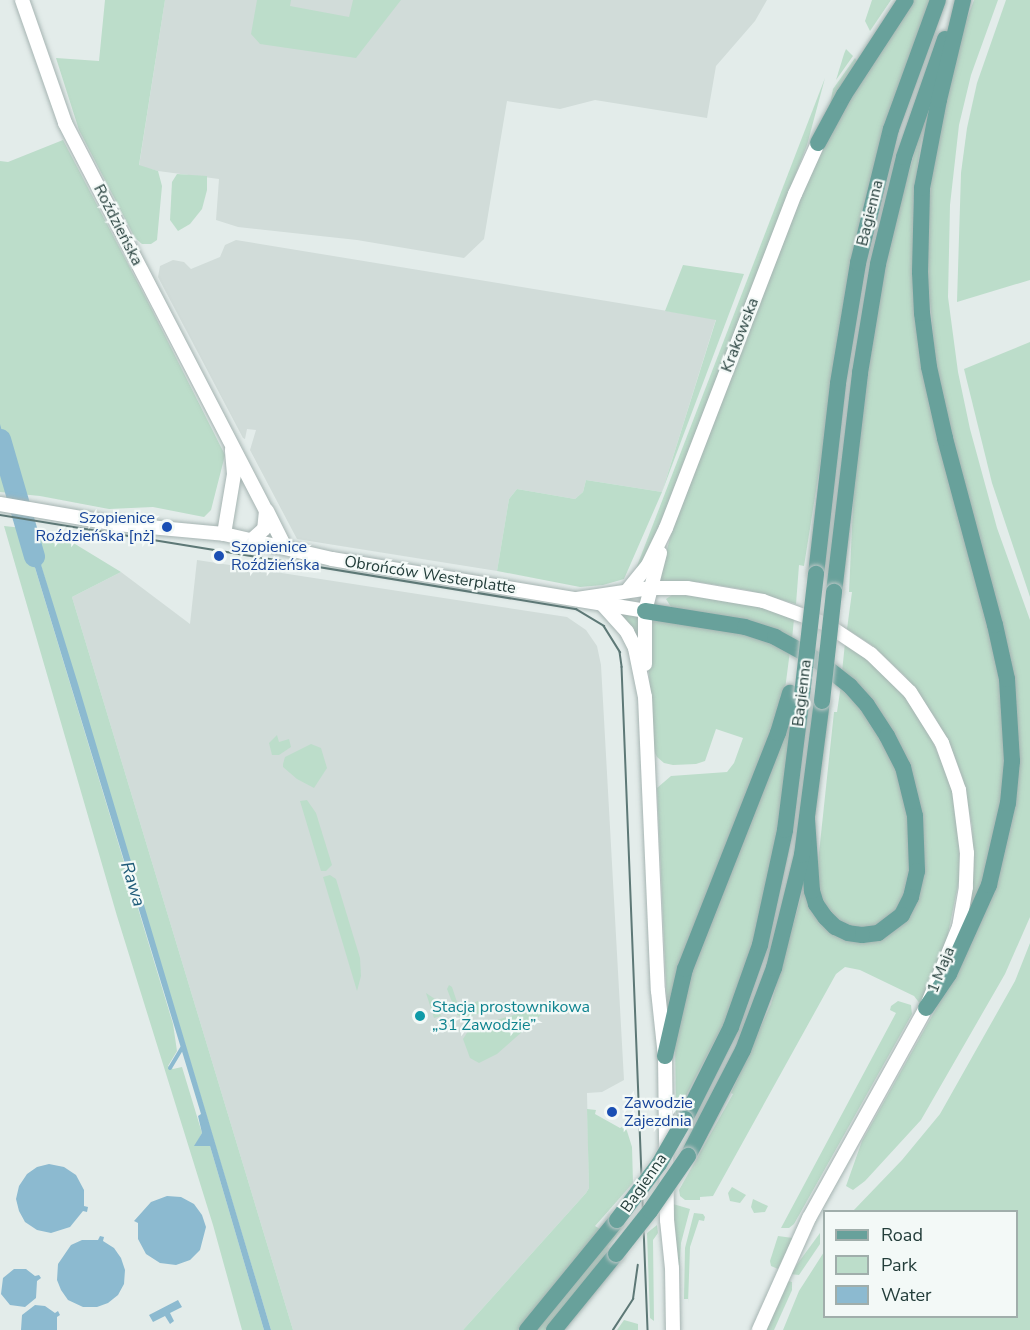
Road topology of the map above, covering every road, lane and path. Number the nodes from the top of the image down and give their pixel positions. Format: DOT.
graph roads {
  1 [pos="22,0"];
  2 [pos="906,0"];
  3 [pos="938,0"];
  4 [pos="962,0"];
  5 [pos="818,143"];
  6 [pos="231,442"];
  7 [pos="6,505"];
  8 [pos="267,511"];
  9 [pos="666,528"];
  10 [pos="224,534"];
  11 [pos="253,539"];
  12 [pos="285,547"];
  13 [pos="651,588"];
  14 [pos="627,591"];
  15 [pos="577,599"];
  16 [pos="603,605"];
  17 [pos="645,611"];
  18 [pos="818,626"];
  19 [pos="796,694"];
  20 [pos="645,697"];
  21 [pos="807,819"];
  22 [pos="926,1008"];
  23 [pos="665,1056"];
  24 [pos="527,1330"];
  25 [pos="554,1330"];
  26 [pos="673,1330"];
  27 [pos="759,1330"];
  1 -- 6 [label="street, Roździeńska"];
  2 -- 5 [label="main road"];
  3 -- 18 [label="main road, Bagienna, bridge"];
  4 -- 21 [label="main road, Bagienna, bridge"];
  4 -- 22 [label="main road"];
  5 -- 9 [label="street, Krakowska"];
  6 -- 8 [label="street, Roździeńska"];
  6 -- 10 [label="street, Roździeńska"];
  7 -- 10 [label="street, Obrońców Westerplatte"];
  8 -- 11 [label="street"];
  8 -- 12 [label="street, Roździeńska"];
  9 -- 13 [label="street, Krakowska"];
  9 -- 14 [label="street, Krakowska"];
  10 -- 11 [label="street, Obrońców Westerplatte"];
  11 -- 12 [label="street, Obrońców Westerplatte"];
  12 -- 15 [label="street, Obrońców Westerplatte"];
  13 -- 14 [label="street, Obrońców Westerplatte"];
  13 -- 17 [label="street, Krakowska"];
  13 -- 18 [label="street, Obrońców Westerplatte"];
  14 -- 15 [label="street, Obrońców Westerplatte"];
  15 -- 16 [label="street, Obrońców Westerplatte"];
  16 -- 17 [label="street, Obrońców Westerplatte"];
  16 -- 20 [label="street"];
  17 -- 20 [label="street, Krakowska"];
  17 -- 21 [label="main road"];
  18 -- 19 [label="main road, Bagienna, bridge"];
  18 -- 22 [label="street, 1 Maja"];
  19 -- 23 [label="main road"];
  19 -- 24 [label="main road, Bagienna, bridge"];
  20 -- 23 [label="street"];
  21 -- 25 [label="main road, Bagienna, bridge"];
  22 -- 27 [label="street, 1 Maja"];
  23 -- 26 [label="street"];
}
